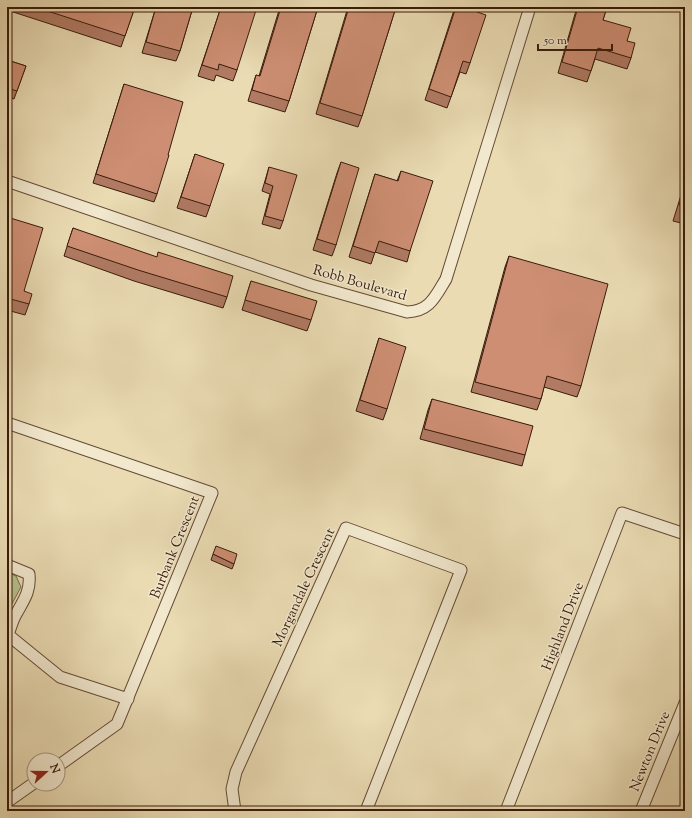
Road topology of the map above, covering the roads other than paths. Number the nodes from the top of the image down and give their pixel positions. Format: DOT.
graph roads {
  1 [pos="530,7"];
  2 [pos="7,181"];
  3 [pos="7,423"];
  4 [pos="685,534"];
  5 [pos="7,565"];
  6 [pos="8,634"];
  7 [pos="128,698"];
  8 [pos="685,703"];
  9 [pos="66,760"];
  10 [pos="26,789"];
  11 [pos="7,802"];
  12 [pos="235,811"];
  13 [pos="366,811"];
  14 [pos="506,811"];
  15 [pos="641,811"];
  1 -- 2 [label="street, Robb Boulevard"];
  3 -- 7 [label="street, Burbank Crescent"];
  4 -- 14 [label="street, Highland Drive"];
  5 -- 6 [label="street"];
  6 -- 7 [label="street"];
  7 -- 9 [label="street, Burbank Crescent"];
  8 -- 15 [label="street, Newton Drive"];
  10 -- 11 [label="street"];
  12 -- 13 [label="street, Morgandale Crescent"];
}
